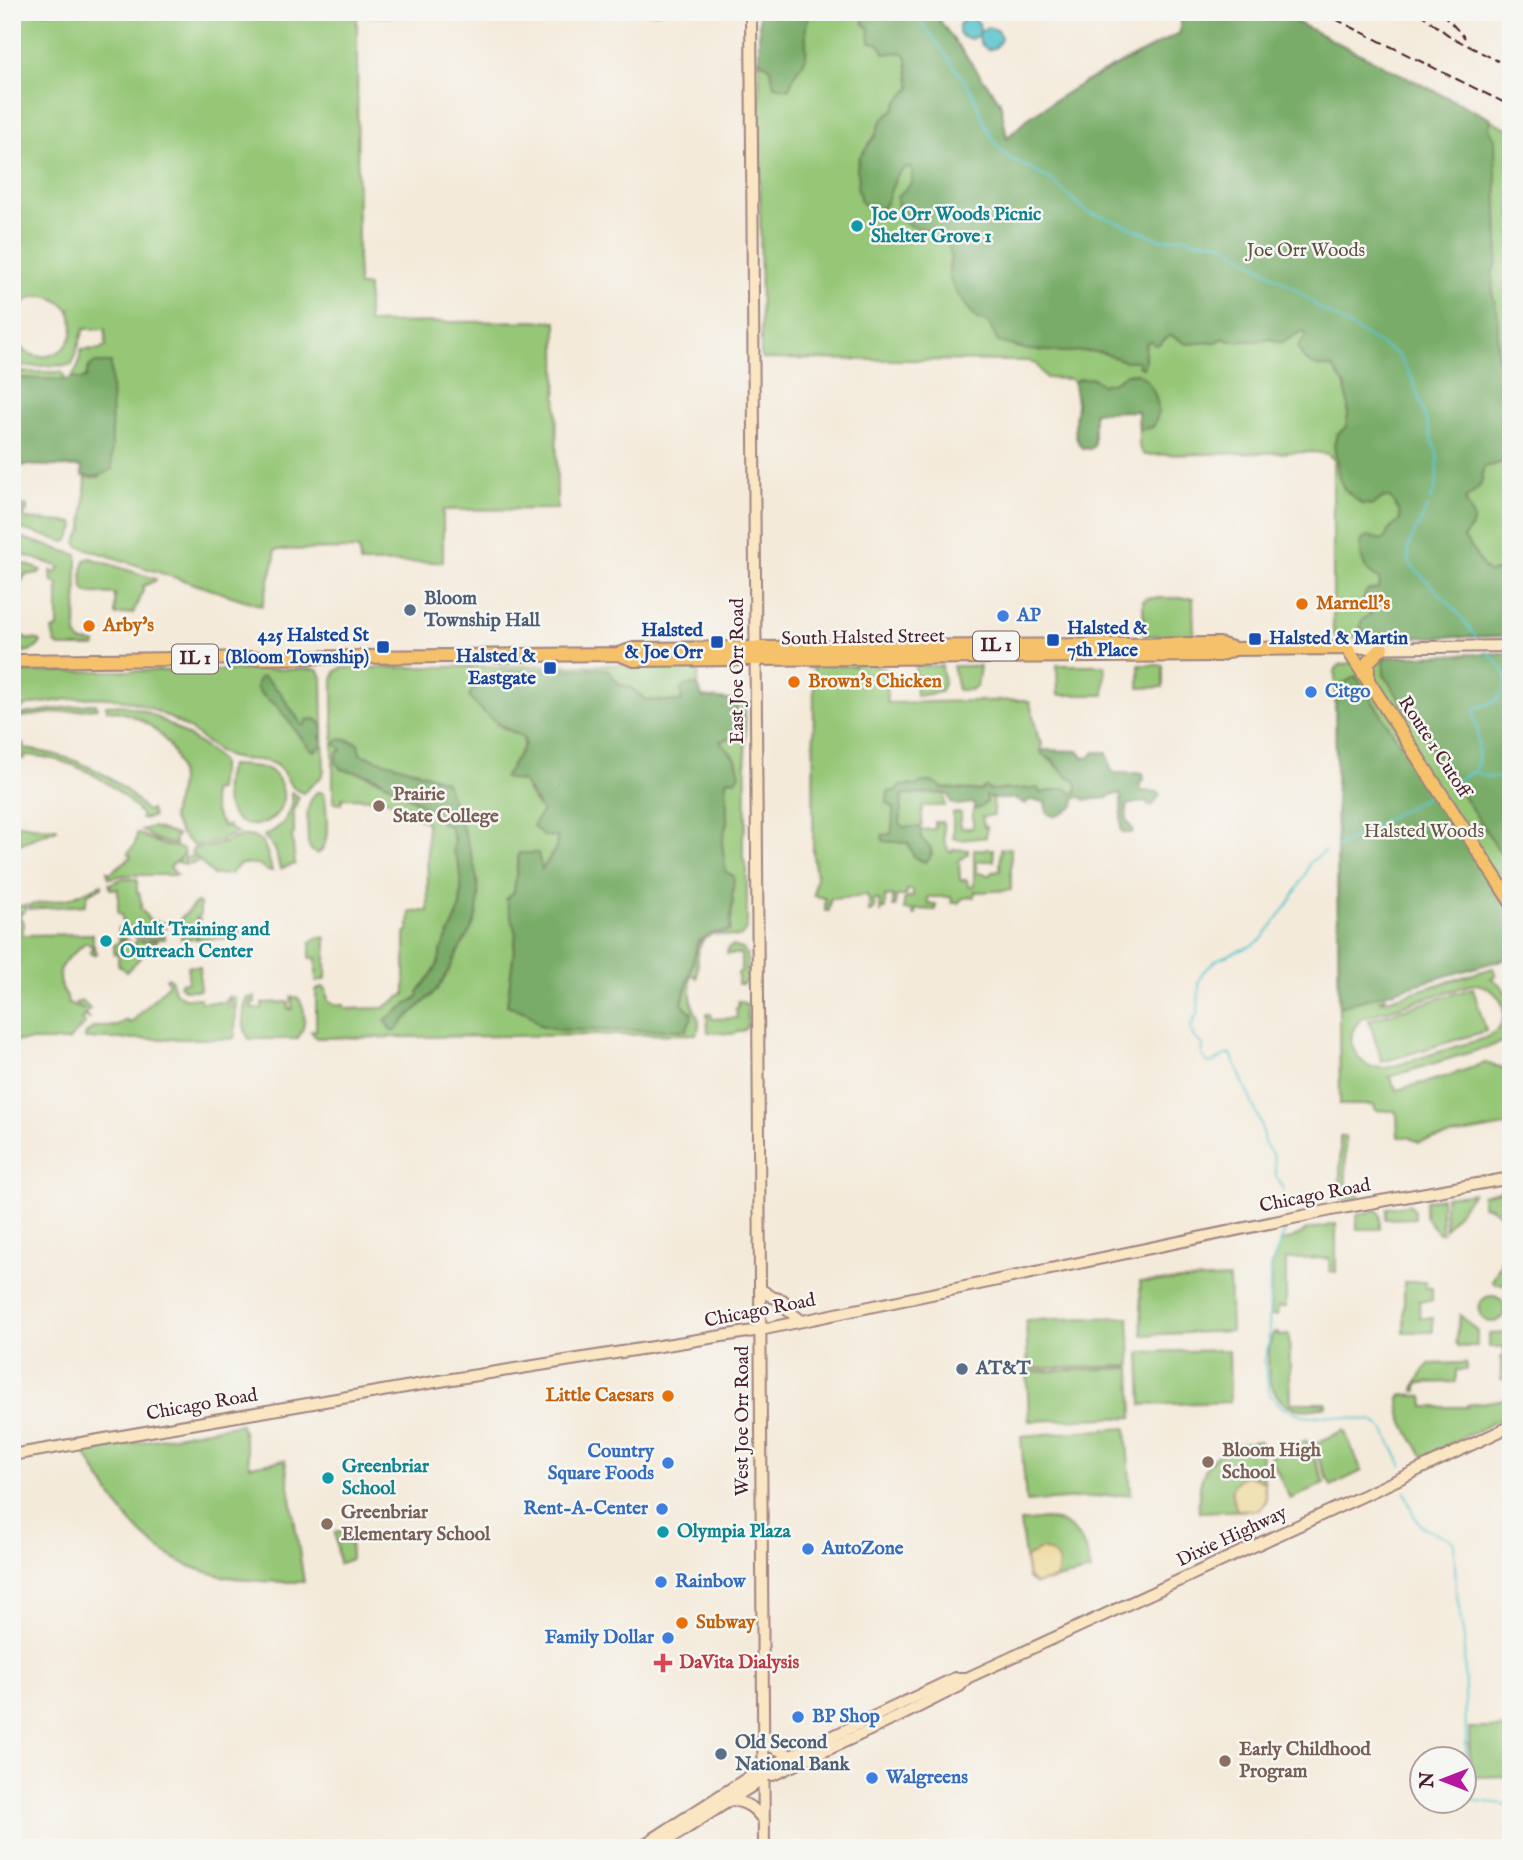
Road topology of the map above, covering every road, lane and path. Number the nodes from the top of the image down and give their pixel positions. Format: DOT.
graph roads {
  1 [pos="751,12"];
  2 [pos="1511,646"];
  3 [pos="1347,648"];
  4 [pos="1382,648"];
  5 [pos="755,653"];
  6 [pos="12,661"];
  7 [pos="1369,682"];
  8 [pos="1511,902"];
  9 [pos="1511,1178"];
  10 [pos="760,1289"];
  11 [pos="802,1321"];
  12 [pos="760,1329"];
  13 [pos="1511,1426"];
  14 [pos="12,1455"];
  15 [pos="967,1678"];
  16 [pos="764,1734"];
  17 [pos="792,1756"];
  18 [pos="764,1776"];
  19 [pos="727,1800"];
  20 [pos="764,1822"];
  21 [pos="639,1848"];
  22 [pos="656,1848"];
  23 [pos="764,1848"];
  1 -- 5 [label="street, East Joe Orr Road"];
  2 -- 4 [label="street, South Halsted Street"];
  3 -- 4 [label="street, South Halsted Street"];
  3 -- 5 [label="main road, South Halsted Street / IL 1"];
  3 -- 7 [label="main road, Route 1 Cutoff"];
  4 -- 7 [label="main road"];
  5 -- 6 [label="main road, South Halsted Street / IL 1"];
  5 -- 10 [label="street, East Joe Orr Road"];
  7 -- 8 [label="main road, Route 1 Cutoff"];
  9 -- 11 [label="street, Chicago Road"];
  10 -- 11 [label="street"];
  10 -- 12 [label="street, East Joe Orr Road"];
  11 -- 12 [label="street, Chicago Road"];
  12 -- 14 [label="street, Chicago Road"];
  12 -- 16 [label="street, West Joe Orr Road"];
  13 -- 15 [label="street, Dixie Highway"];
  15 -- 17 [label="street, Dixie Highway"];
  15 -- 18 [label="street, Dixie Highway"];
  16 -- 17 [label="street"];
  16 -- 18 [label="street, West Joe Orr Road"];
  17 -- 18 [label="street, Dixie Highway"];
  18 -- 19 [label="street, Dixie Highway"];
  18 -- 20 [label="street, West Joe Orr Road"];
  18 -- 21 [label="street, Dixie Highway"];
  19 -- 20 [label="street"];
  19 -- 22 [label="street, Dixie Highway"];
  20 -- 23 [label="street, West Joe Orr Road"];
}
